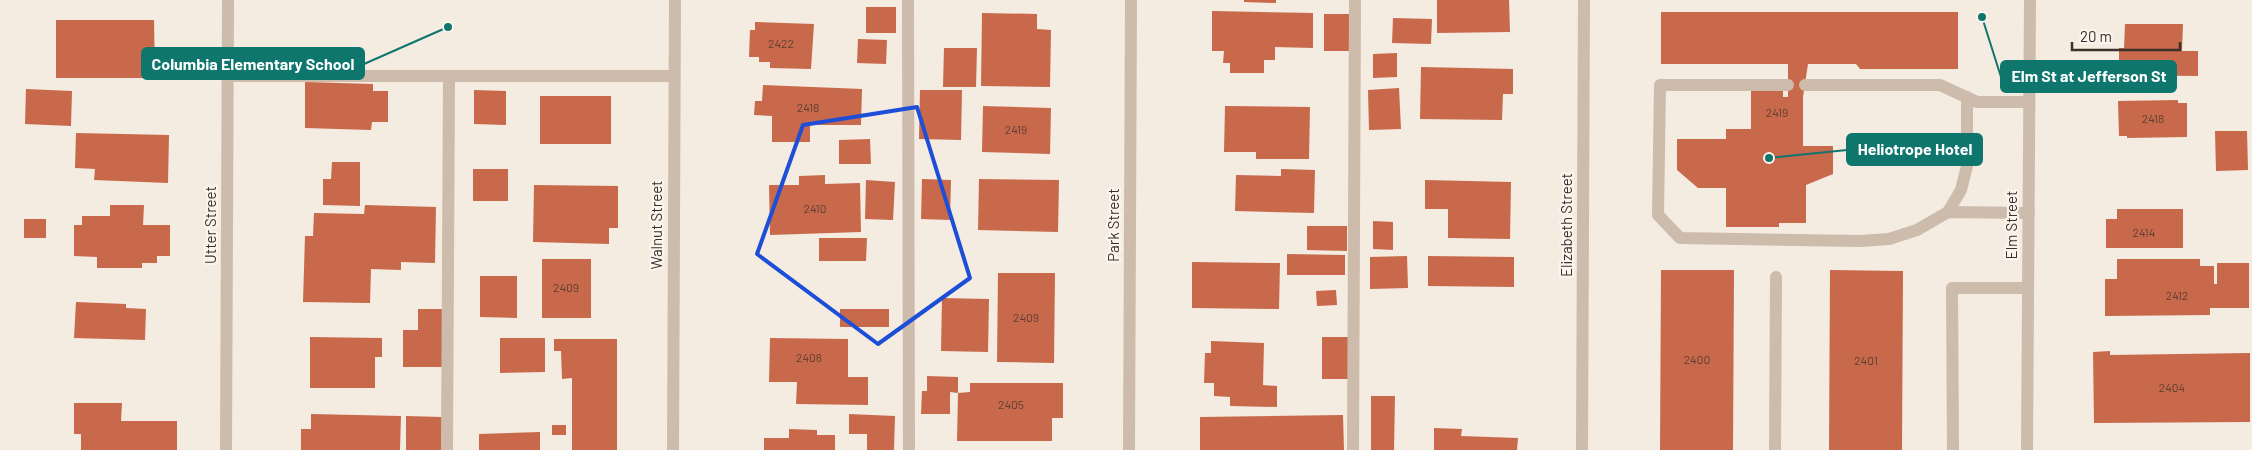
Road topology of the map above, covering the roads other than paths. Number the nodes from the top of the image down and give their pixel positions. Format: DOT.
graph roads {
  1 [pos="228,0"];
  2 [pos="674,0"];
  3 [pos="908,0"];
  4 [pos="1131,0"];
  5 [pos="1355,0"];
  6 [pos="1584,0"];
  7 [pos="2030,0"];
  8 [pos="228,76"];
  9 [pos="674,76"];
  10 [pos="449,78"];
  11 [pos="1788,85"];
  12 [pos="1805,85"];
  13 [pos="1967,97"];
  14 [pos="2029,102"];
  15 [pos="1948,212"];
  16 [pos="2029,213"];
  17 [pos="1776,277"];
  18 [pos="2028,288"];
  19 [pos="226,450"];
  20 [pos="448,450"];
  21 [pos="673,450"];
  22 [pos="908,450"];
  23 [pos="1129,450"];
  24 [pos="1353,450"];
  25 [pos="1582,450"];
  26 [pos="1775,450"];
  27 [pos="1953,450"];
  28 [pos="2027,450"];
  1 -- 8 [label="street, Utter Street"];
  2 -- 9 [label="street, Walnut Street"];
  3 -- 22 [label="street"];
  4 -- 23 [label="street, Park Street"];
  5 -- 24 [label="street"];
  6 -- 25 [label="street, Elizabeth Street"];
  7 -- 14 [label="street, Elm Street"];
  8 -- 10 [label="street"];
  8 -- 19 [label="street, Utter Street"];
  9 -- 10 [label="street"];
  9 -- 21 [label="street, Walnut Street"];
  10 -- 20 [label="street"];
  11 -- 15 [label="street"];
  12 -- 13 [label="street"];
  13 -- 14 [label="street"];
  13 -- 15 [label="street"];
  14 -- 16 [label="street, Elm Street"];
  15 -- 16 [label="street"];
  16 -- 18 [label="street, Elm Street"];
  17 -- 26 [label="street"];
  18 -- 27 [label="street"];
  18 -- 28 [label="street, Elm Street"];
}
